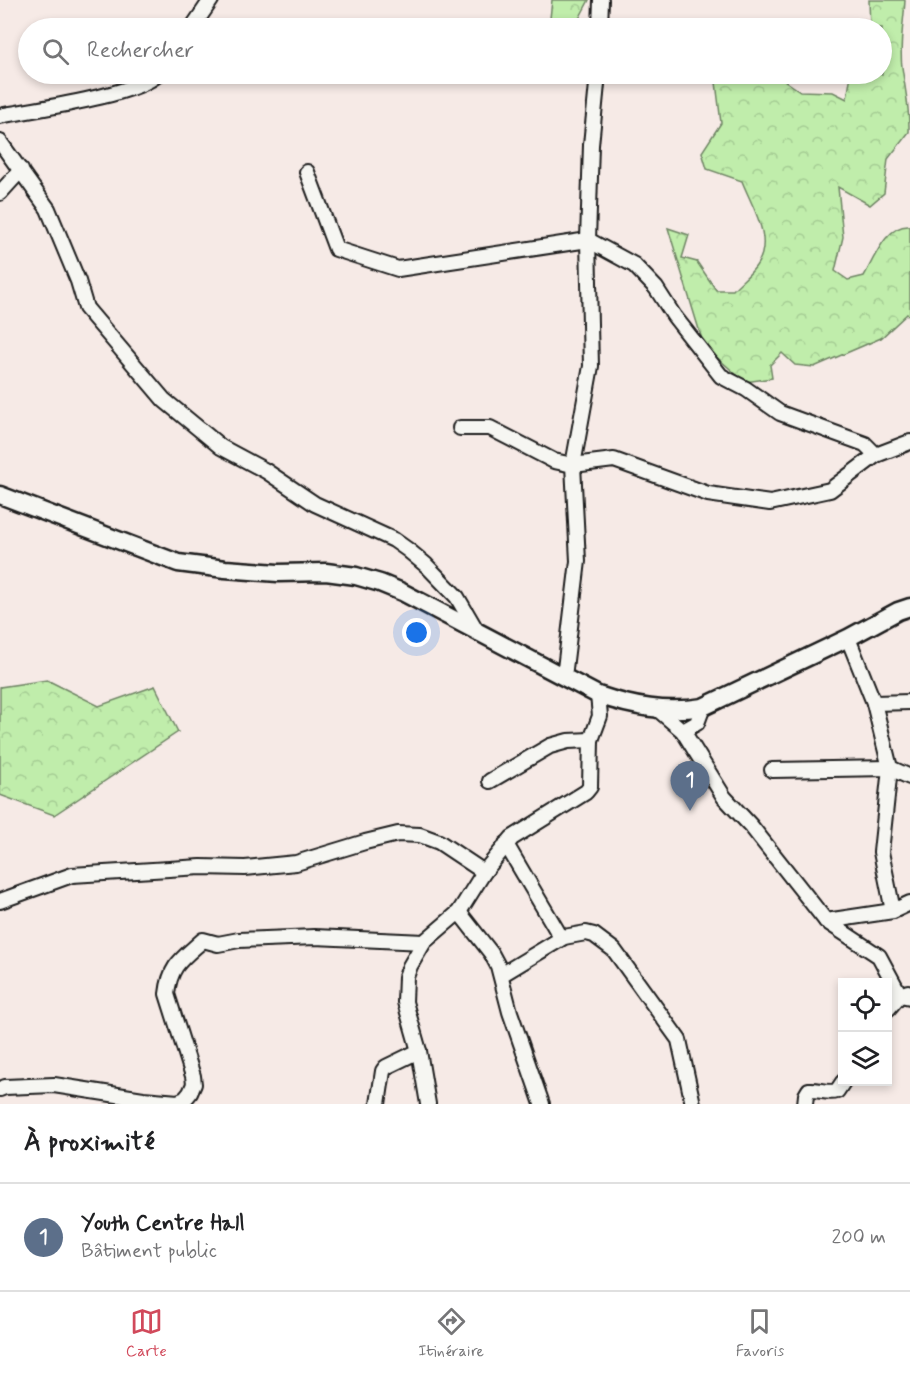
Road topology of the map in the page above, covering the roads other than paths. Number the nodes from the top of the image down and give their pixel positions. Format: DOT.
graph roads {
  1 [pos="211,0"];
  2 [pos="601,0"];
  3 [pos="199,18"];
  4 [pos="600,18"];
  5 [pos="139,84"];
  6 [pos="597,84"];
  7 [pos="0,116"];
  8 [pos="0,142"];
  9 [pos="21,170"];
  10 [pos="307,172"];
  11 [pos="0,192"];
  12 [pos="588,240"];
  13 [pos="460,428"];
  14 [pos="910,442"];
  15 [pos="876,455"];
  16 [pos="573,465"];
  17 [pos="0,495"];
  18 [pos="910,607"];
  19 [pos="478,633"];
  20 [pos="848,638"];
  21 [pos="564,677"];
  22 [pos="598,695"];
  23 [pos="910,702"];
  24 [pos="874,704"];
  25 [pos="703,707"];
  26 [pos="656,708"];
  27 [pos="683,731"];
  28 [pos="591,740"];
  29 [pos="890,768"];
  30 [pos="772,770"];
  31 [pos="910,777"];
  32 [pos="490,781"];
  33 [pos="506,844"];
  34 [pos="484,872"];
  35 [pos="0,901"];
  36 [pos="910,903"];
  37 [pos="892,910"];
  38 [pos="459,912"];
  39 [pos="826,921"];
  40 [pos="564,937"];
  41 [pos="424,942"];
  42 [pos="501,975"];
  43 [pos="907,994"];
  44 [pos="892,1006"];
  45 [pos="419,1051"];
  46 [pos="840,1086"];
  47 [pos="0,1089"];
  48 [pos="378,1104"];
  49 [pos="428,1104"];
  50 [pos="542,1104"];
  51 [pos="693,1104"];
  52 [pos="805,1104"];
  1 -- 3 [label="street"];
  2 -- 4 [label="street"];
  5 -- 7 [label="street"];
  6 -- 12 [label="street"];
  8 -- 9 [label="street"];
  9 -- 11 [label="street"];
  9 -- 19 [label="street"];
  10 -- 12 [label="street"];
  12 -- 15 [label="street"];
  12 -- 16 [label="street"];
  13 -- 16 [label="street"];
  14 -- 15 [label="street"];
  15 -- 16 [label="street"];
  16 -- 21 [label="street"];
  17 -- 19 [label="street"];
  18 -- 20 [label="street"];
  19 -- 21 [label="street"];
  20 -- 24 [label="street"];
  20 -- 25 [label="street"];
  21 -- 22 [label="street"];
  22 -- 26 [label="street"];
  22 -- 28 [label="street"];
  23 -- 24 [label="street"];
  24 -- 29 [label="street"];
  25 -- 26 [label="street"];
  25 -- 27 [label="street"];
  26 -- 27 [label="street"];
  27 -- 39 [label="street"];
  28 -- 32 [label="street"];
  28 -- 33 [label="street"];
  29 -- 30 [label="street"];
  29 -- 31 [label="street"];
  29 -- 37 [label="street"];
  33 -- 34 [label="street"];
  33 -- 40 [label="street"];
  34 -- 35 [label="street"];
  34 -- 38 [label="street"];
  36 -- 37 [label="street"];
  37 -- 39 [label="street"];
  38 -- 41 [label="street"];
  38 -- 42 [label="street"];
  39 -- 43 [label="street"];
  40 -- 42 [label="street"];
  40 -- 51 [label="street"];
  41 -- 45 [label="street"];
  41 -- 47 [label="street"];
  42 -- 50 [label="street"];
  43 -- 44 [label="street"];
  45 -- 48 [label="street"];
  45 -- 49 [label="street"];
  46 -- 52 [label="street"];
}
